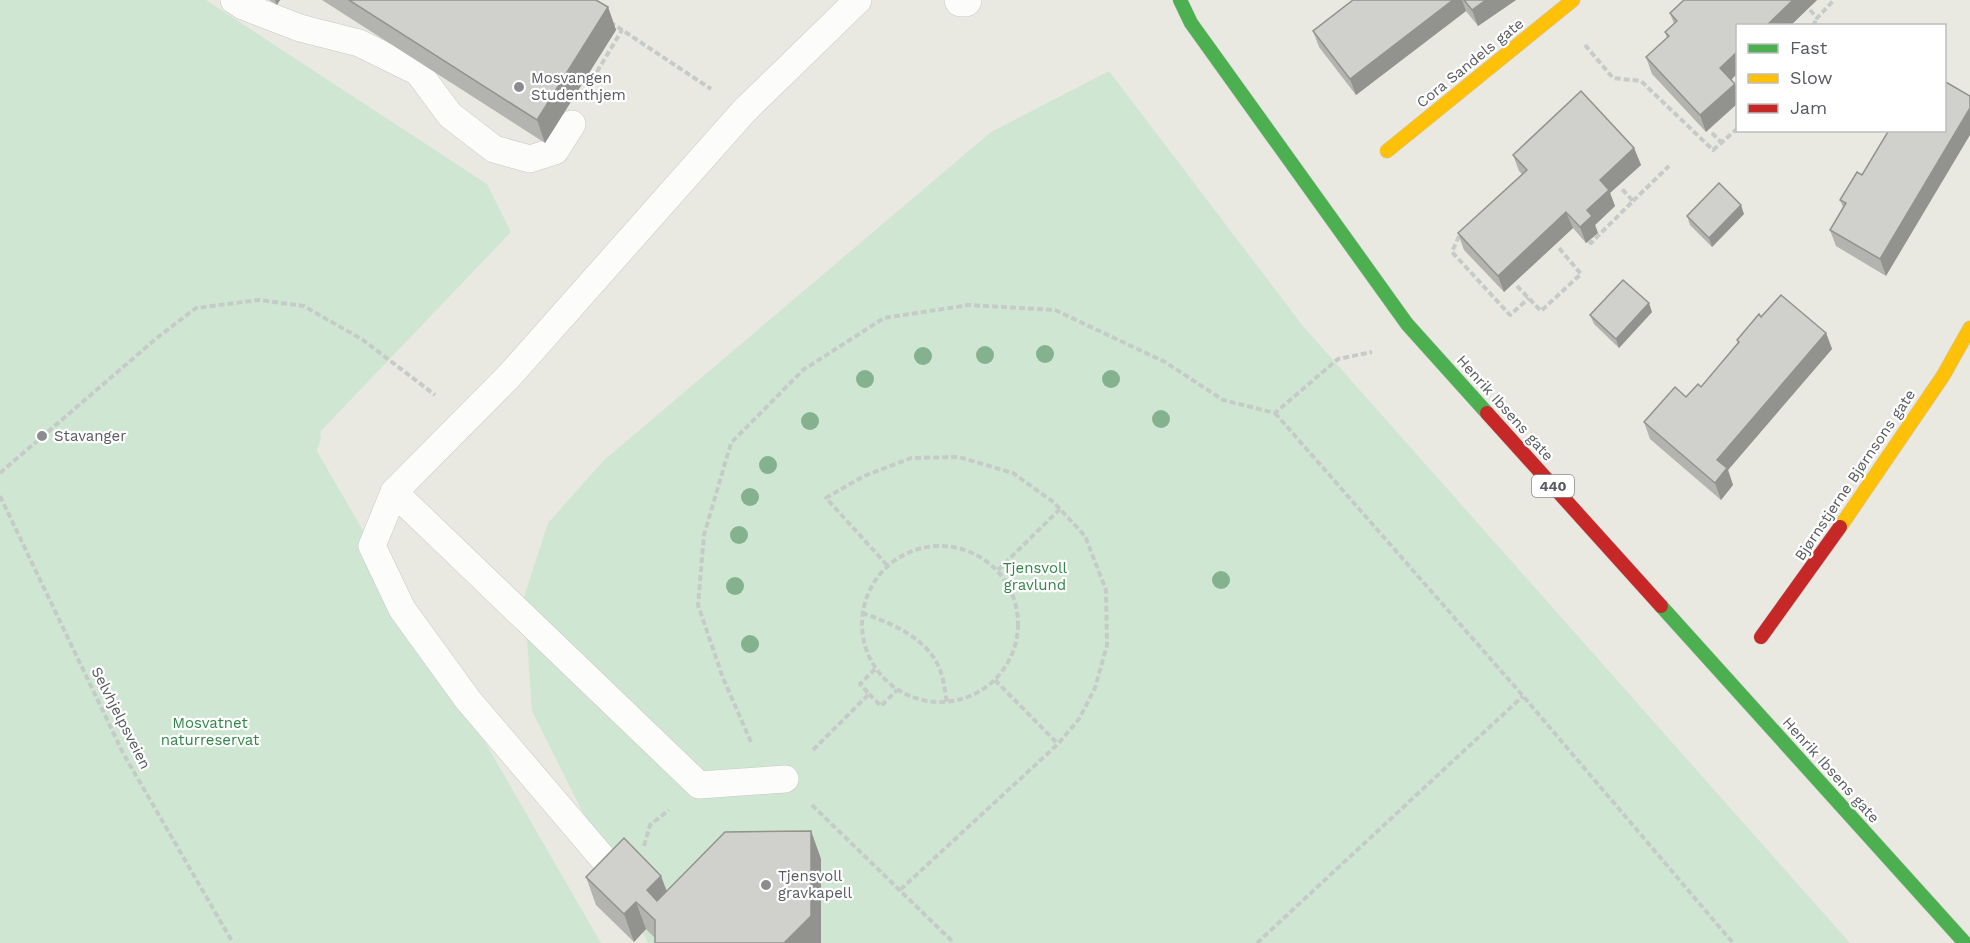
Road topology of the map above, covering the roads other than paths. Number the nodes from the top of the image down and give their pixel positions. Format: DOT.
graph roads {
  1 [pos="234,0"];
  2 [pos="858,0"];
  3 [pos="1180,0"];
  4 [pos="1573,0"];
  5 [pos="572,124"];
  6 [pos="1387,151"];
  7 [pos="1970,328"];
  8 [pos="394,492"];
  9 [pos="1761,638"];
  10 [pos="785,778"];
  11 [pos="612,868"];
  12 [pos="1965,943"];
  1 -- 5 [label="lane"];
  2 -- 8 [label="lane"];
  3 -- 12 [label="main road, Henrik Ibsens gate / 440"];
  4 -- 6 [label="main road, Cora Sandels gate"];
  7 -- 9 [label="main road, Bjørnstjerne Bjørnsons gate"];
  8 -- 10 [label="lane"];
  8 -- 11 [label="lane"];
}
